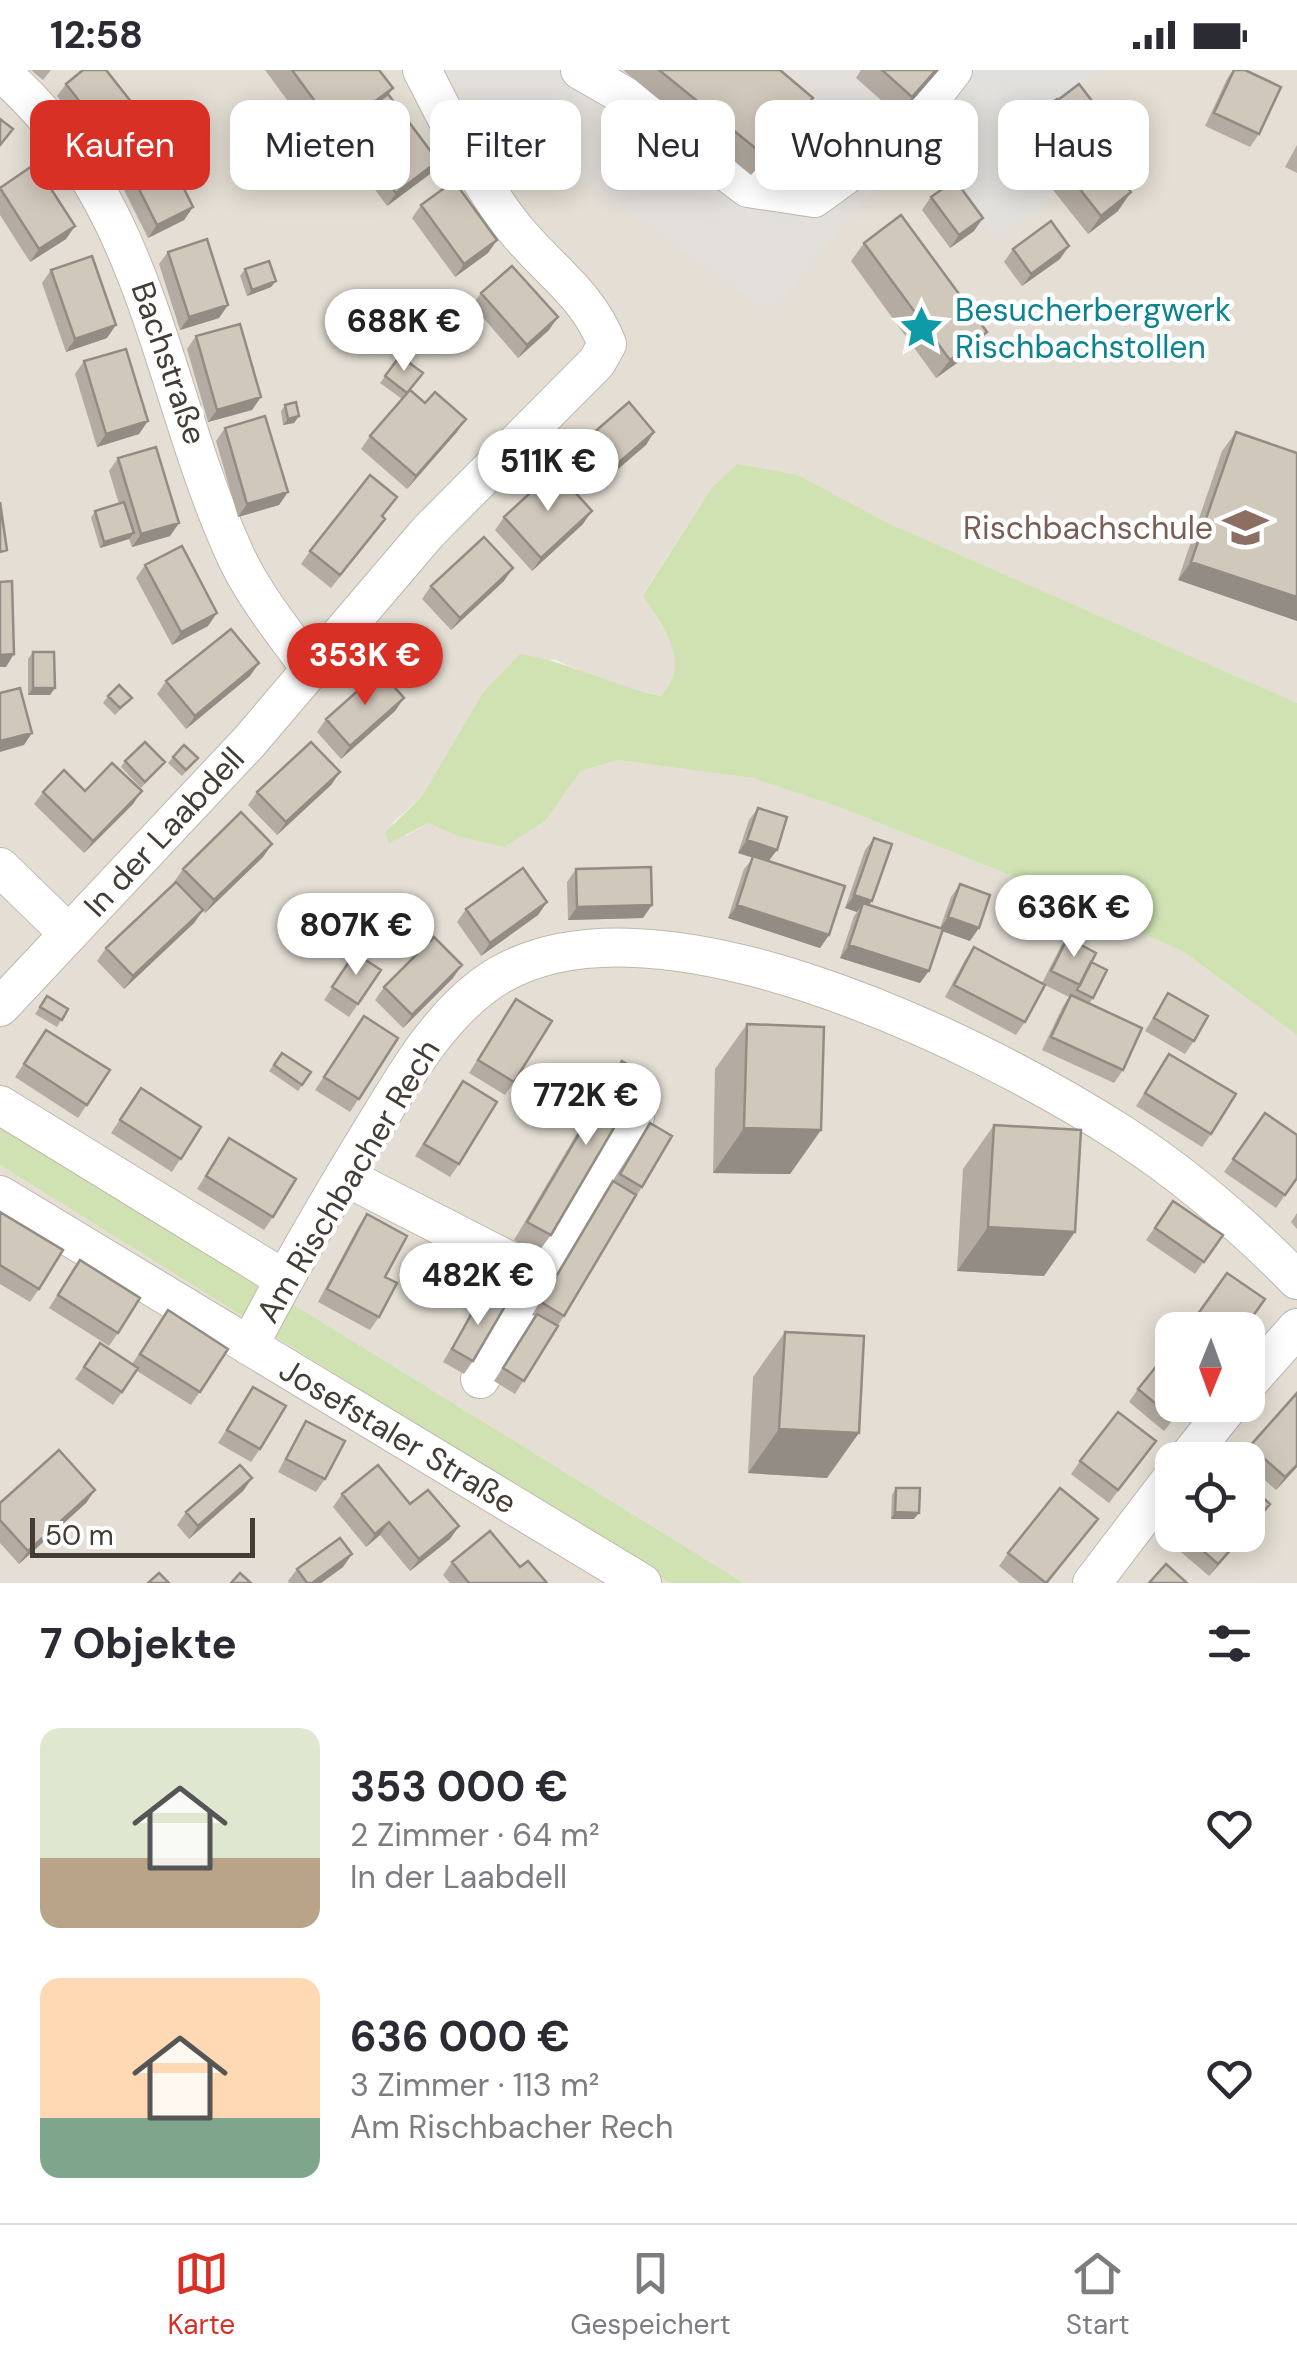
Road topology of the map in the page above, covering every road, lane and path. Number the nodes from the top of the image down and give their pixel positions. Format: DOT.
graph roads {
  1 [pos="422,70"];
  2 [pos="580,70"];
  3 [pos="954,70"];
  4 [pos="0,71"];
  5 [pos="312,671"];
  6 [pos="0,867"];
  7 [pos="68,934"];
  8 [pos="0,1007"];
  9 [pos="0,1105"];
  10 [pos="635,1116"];
  11 [pos="344,1176"];
  12 [pos="0,1196"];
  13 [pos="539,1276"];
  14 [pos="284,1278"];
  15 [pos="1297,1280"];
  16 [pos="1297,1328"];
  17 [pos="250,1346"];
  18 [pos="1265,1364"];
  19 [pos="480,1380"];
  20 [pos="1216,1422"];
  21 [pos="1200,1442"];
  22 [pos="1155,1500"];
  23 [pos="642,1583"];
  24 [pos="1092,1583"];
  1 -- 5 [label="street, In der Laabdell"];
  2 -- 3 [label="street"];
  4 -- 5 [label="street, Bachstraße"];
  5 -- 7 [label="street, In der Laabdell"];
  6 -- 7 [label="street"];
  7 -- 8 [label="street, In der Laabdell"];
  9 -- 14 [label="street"];
  10 -- 13 [label="street"];
  11 -- 13 [label="street"];
  11 -- 14 [label="street, Am Rischbacher Rech"];
  11 -- 15 [label="street, Am Rischbacher Rech"];
  12 -- 17 [label="street, Josefstaler Straße"];
  13 -- 19 [label="street"];
  14 -- 17 [label="street, Am Rischbacher Rech"];
  16 -- 18 [label="street"];
  17 -- 23 [label="street, Josefstaler Straße"];
  20 -- 21 [label="street"];
  22 -- 24 [label="street"];
}
